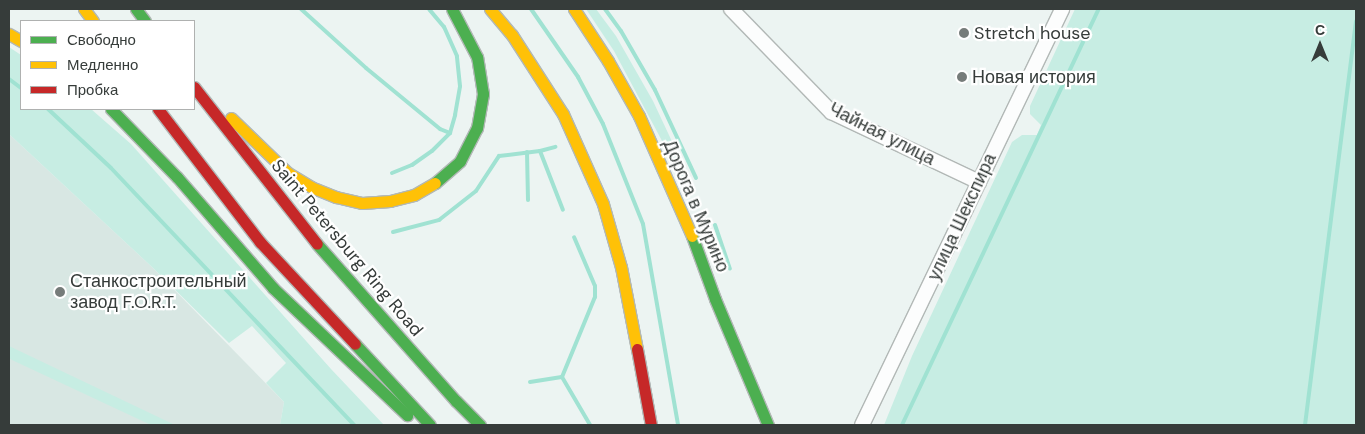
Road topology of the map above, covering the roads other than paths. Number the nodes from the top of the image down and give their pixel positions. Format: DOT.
graph roads {
  1 [pos="84,9"];
  2 [pos="136,9"];
  3 [pos="452,9"];
  4 [pos="490,9"];
  5 [pos="574,9"];
  6 [pos="731,9"];
  7 [pos="1062,9"];
  8 [pos="92,20"];
  9 [pos="144,20"];
  10 [pos="9,34"];
  11 [pos="20,40"];
  12 [pos="195,79"];
  13 [pos="195,88"];
  14 [pos="112,110"];
  15 [pos="159,110"];
  16 [pos="979,182"];
  17 [pos="418,425"];
  18 [pos="430,425"];
  19 [pos="480,425"];
  20 [pos="651,425"];
  21 [pos="768,425"];
  22 [pos="862,425"];
  1 -- 8 [label="main road"];
  2 -- 9 [label="main road"];
  3 -- 12 [label="main road"];
  4 -- 20 [label="main road"];
  5 -- 21 [label="main road, Дорога в Мурино"];
  6 -- 16 [label="street, Чайная улица"];
  7 -- 16 [label="street, улица Шекспира"];
  10 -- 11 [label="main road"];
  13 -- 19 [label="main road, Saint Petersburg Ring Road"];
  14 -- 17 [label="main road"];
  15 -- 18 [label="main road"];
  16 -- 22 [label="street, улица Шекспира"];
}
